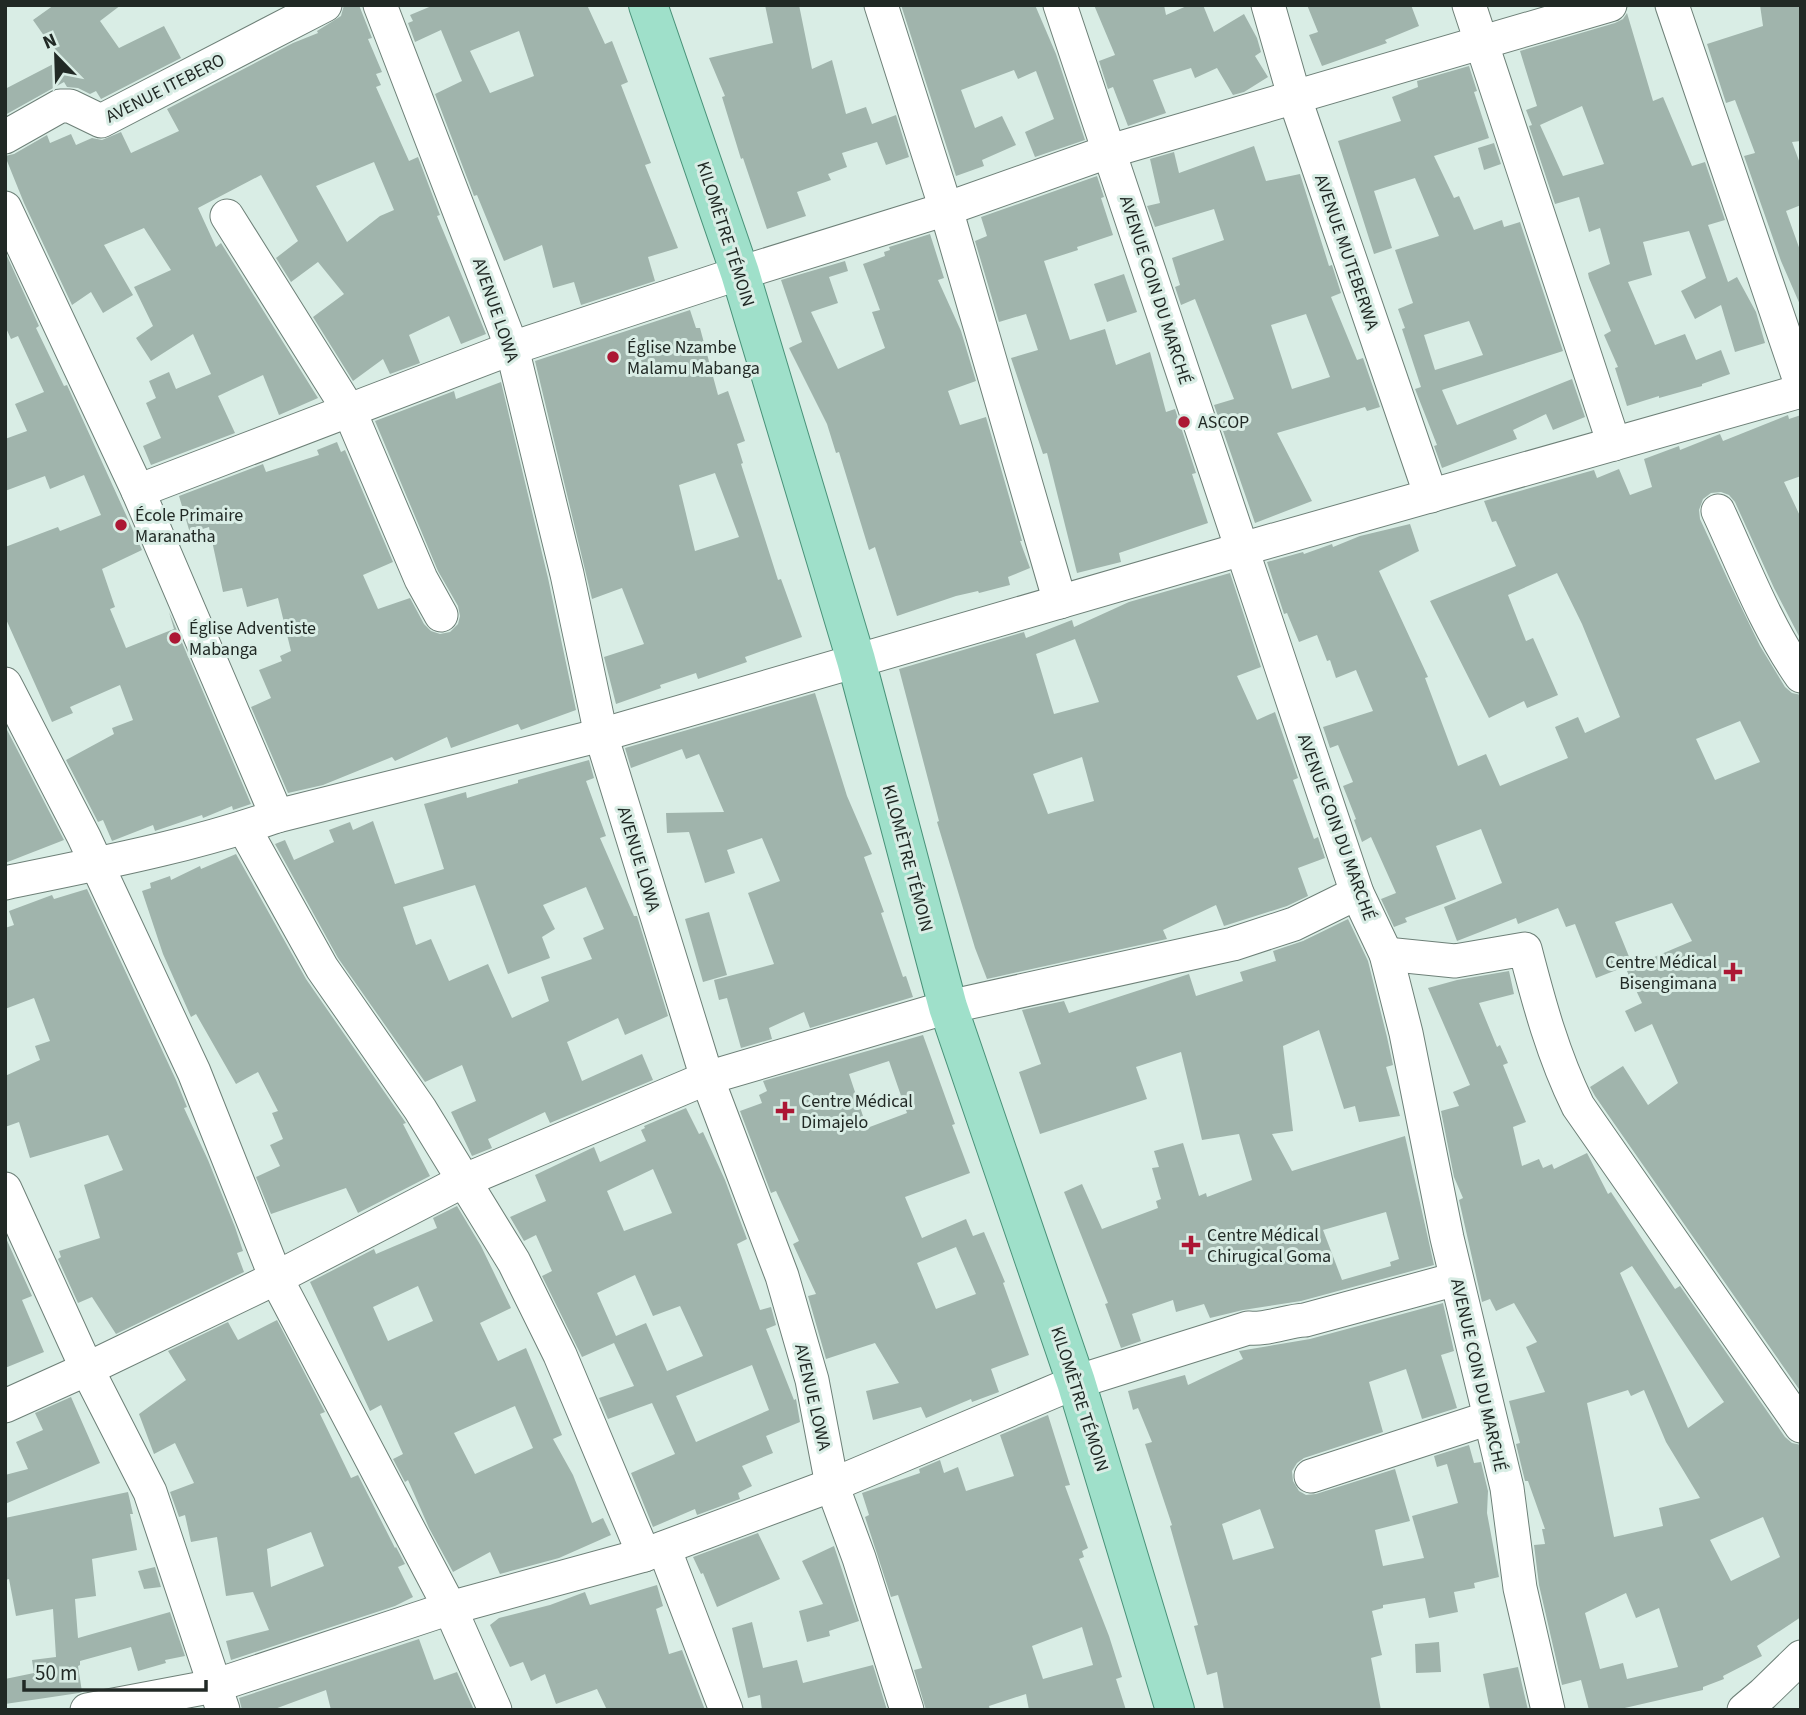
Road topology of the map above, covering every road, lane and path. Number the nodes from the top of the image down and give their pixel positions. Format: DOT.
graph roads {
  1 [pos="325,5"];
  2 [pos="380,5"];
  3 [pos="648,5"];
  4 [pos="881,5"];
  5 [pos="1060,5"];
  6 [pos="1268,5"];
  7 [pos="1469,5"];
  8 [pos="1610,5"];
  9 [pos="1672,5"];
  10 [pos="1481,41"];
  11 [pos="1295,99"];
  12 [pos="5,137"];
  13 [pos="1111,151"];
  14 [pos="5,208"];
  15 [pos="946,209"];
  16 [pos="227,216"];
  17 [pos="740,273"];
  18 [pos="512,348"];
  19 [pos="1801,384"];
  20 [pos="1801,391"];
  21 [pos="350,412"];
  22 [pos="1614,444"];
  23 [pos="138,491"];
  24 [pos="1431,496"];
  25 [pos="1718,511"];
  26 [pos="1242,549"];
  27 [pos="1060,602"];
  28 [pos="442,615"];
  29 [pos="856,660"];
  30 [pos="1801,676"];
  31 [pos="5,684"];
  32 [pos="601,735"];
  33 [pos="277,816"];
  34 [pos="244,828"];
  35 [pos="95,864"];
  36 [pos="5,883"];
  37 [pos="1357,893"];
  38 [pos="1386,954"];
  39 [pos="948,1007"];
  40 [pos="707,1078"];
  41 [pos="463,1181"];
  42 [pos="5,1189"];
  43 [pos="276,1278"];
  44 [pos="1456,1279"];
  45 [pos="87,1369"];
  46 [pos="1076,1382"];
  47 [pos="5,1406"];
  48 [pos="1489,1418"];
  49 [pos="1801,1426"];
  50 [pos="1311,1476"];
  51 [pos="832,1485"];
  52 [pos="654,1552"];
  53 [pos="450,1608"];
  54 [pos="1801,1657"];
  55 [pos="219,1698"];
  56 [pos="87,1710"];
  57 [pos="495,1710"];
  58 [pos="726,1710"];
  59 [pos="907,1710"];
  60 [pos="1175,1710"];
  61 [pos="1548,1710"];
  62 [pos="1744,1710"];
  1 -- 12 [label="street, AVENUE ITEBERO"];
  2 -- 18 [label="street, AVENUE LOWA"];
  3 -- 17 [label="main road, KILOMÈTRE TÉMOIN"];
  4 -- 15 [label="street"];
  5 -- 13 [label="street, AVENUE COIN DU MARCHÉ"];
  6 -- 11 [label="street, AVENUE MUTEBERWA"];
  7 -- 10 [label="street"];
  8 -- 10 [label="street"];
  9 -- 19 [label="street"];
  10 -- 11 [label="street"];
  10 -- 22 [label="street"];
  11 -- 13 [label="street"];
  11 -- 24 [label="street, AVENUE MUTEBERWA"];
  13 -- 15 [label="street"];
  13 -- 26 [label="street, AVENUE COIN DU MARCHÉ"];
  14 -- 23 [label="street"];
  15 -- 17 [label="street"];
  15 -- 27 [label="street"];
  16 -- 21 [label="street"];
  17 -- 18 [label="street"];
  17 -- 29 [label="main road, KILOMÈTRE TÉMOIN"];
  18 -- 21 [label="street"];
  18 -- 32 [label="street, AVENUE LOWA"];
  20 -- 22 [label="street"];
  21 -- 23 [label="street"];
  21 -- 28 [label="street"];
  22 -- 24 [label="street"];
  23 -- 33 [label="street"];
  24 -- 26 [label="street"];
  25 -- 30 [label="street"];
  26 -- 27 [label="street"];
  26 -- 37 [label="street, AVENUE COIN DU MARCHÉ"];
  27 -- 29 [label="street"];
  29 -- 32 [label="street"];
  29 -- 39 [label="main road, KILOMÈTRE TÉMOIN"];
  31 -- 35 [label="street"];
  32 -- 33 [label="street"];
  32 -- 40 [label="street, AVENUE LOWA"];
  33 -- 34 [label="street"];
  34 -- 35 [label="street"];
  34 -- 41 [label="street"];
  35 -- 36 [label="street"];
  35 -- 43 [label="street"];
  37 -- 38 [label="street, AVENUE COIN DU MARCHÉ"];
  37 -- 39 [label="street"];
  38 -- 44 [label="street, AVENUE COIN DU MARCHÉ"];
  38 -- 49 [label="street"];
  39 -- 40 [label="street"];
  39 -- 46 [label="main road, KILOMÈTRE TÉMOIN"];
  40 -- 41 [label="street"];
  40 -- 51 [label="street, AVENUE LOWA"];
  41 -- 43 [label="street"];
  41 -- 52 [label="street"];
  42 -- 45 [label="street"];
  43 -- 45 [label="street"];
  43 -- 53 [label="street"];
  44 -- 46 [label="street"];
  44 -- 48 [label="street, AVENUE COIN DU MARCHÉ"];
  45 -- 47 [label="street"];
  45 -- 55 [label="street"];
  46 -- 51 [label="street"];
  46 -- 60 [label="main road, KILOMÈTRE TÉMOIN"];
  48 -- 50 [label="street"];
  48 -- 61 [label="street, AVENUE COIN DU MARCHÉ"];
  51 -- 52 [label="street"];
  51 -- 59 [label="street, AVENUE LOWA"];
  52 -- 53 [label="street"];
  52 -- 58 [label="street"];
  53 -- 55 [label="street"];
  53 -- 57 [label="street"];
  54 -- 62 [label="street"];
  55 -- 56 [label="street"];
}
